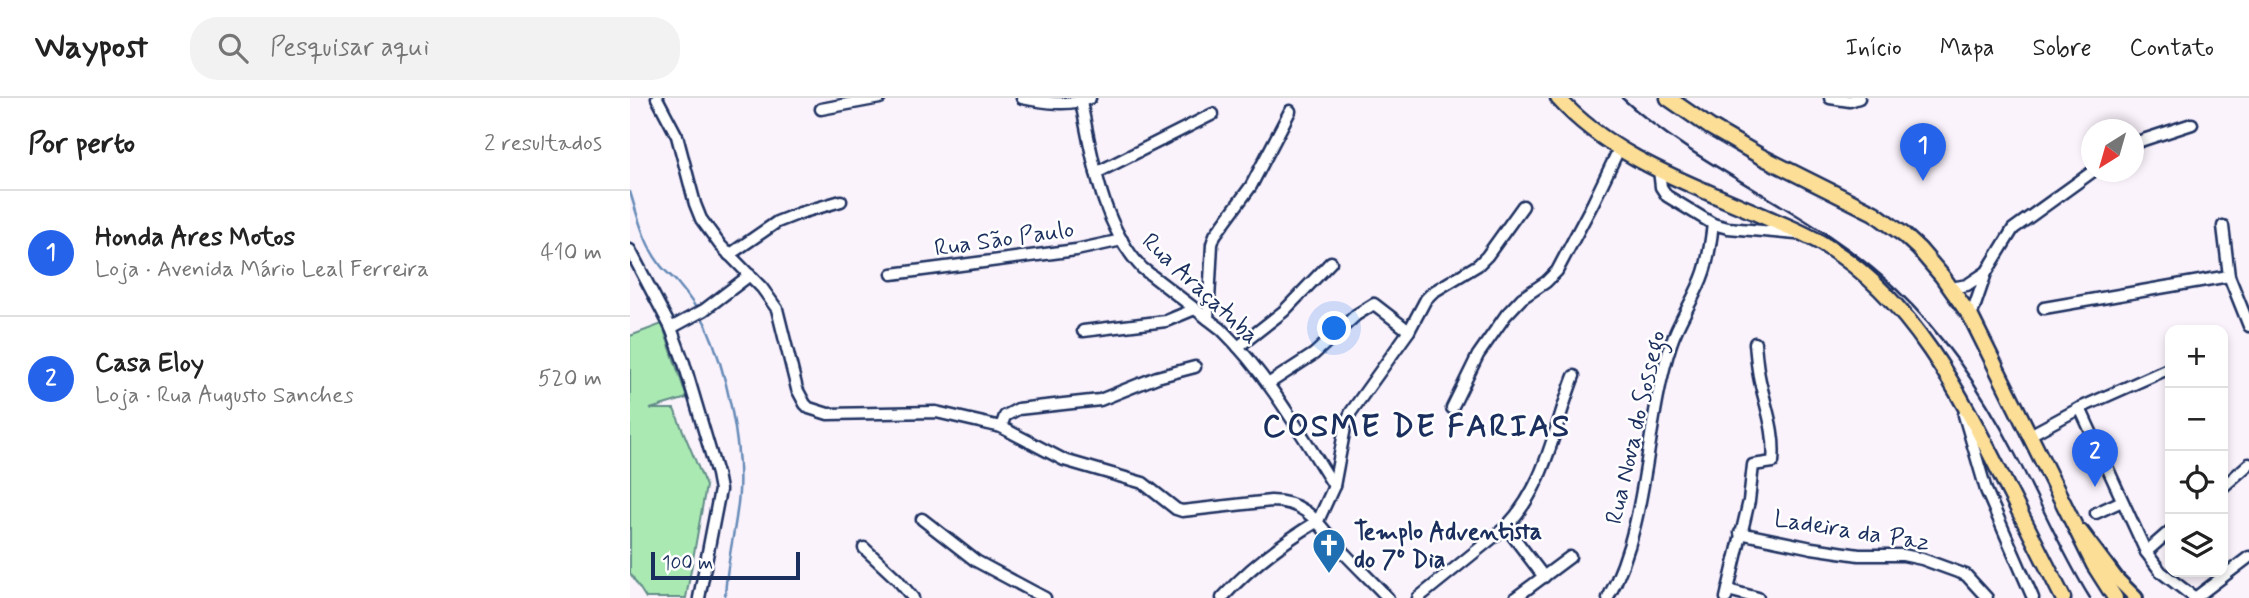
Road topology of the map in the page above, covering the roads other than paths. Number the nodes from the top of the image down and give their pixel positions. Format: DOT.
graph roads {
  1 [pos="657,98"];
  2 [pos="880,98"];
  3 [pos="1022,98"];
  4 [pos="1558,98"];
  5 [pos="1668,98"];
  6 [pos="1830,98"];
  7 [pos="1859,98"];
  8 [pos="1085,100"];
  9 [pos="821,109"];
  10 [pos="1290,111"];
  11 [pos="1213,114"];
  12 [pos="2192,124"];
  13 [pos="2144,139"];
  14 [pos="1619,149"];
  15 [pos="1659,170"];
  16 [pos="1096,173"];
  17 [pos="2081,180"];
  18 [pos="841,201"];
  19 [pos="1523,206"];
  20 [pos="1713,224"];
  21 [pos="2223,226"];
  22 [pos="1807,235"];
  23 [pos="1122,240"];
  24 [pos="630,250"];
  25 [pos="729,255"];
  26 [pos="1331,262"];
  27 [pos="1986,273"];
  28 [pos="892,274"];
  29 [pos="750,275"];
  30 [pos="2229,276"];
  31 [pos="1951,288"];
  32 [pos="2044,308"];
  33 [pos="1195,309"];
  34 [pos="1971,317"];
  35 [pos="1208,319"];
  36 [pos="2249,326"];
  37 [pos="671,328"];
  38 [pos="1083,331"];
  39 [pos="1409,331"];
  40 [pos="1755,343"];
  41 [pos="1238,347"];
  42 [pos="1195,367"];
  43 [pos="2165,370"];
  44 [pos="1574,376"];
  45 [pos="1268,384"];
  46 [pos="1958,394"];
  47 [pos="1452,408"];
  48 [pos="2080,408"];
  49 [pos="1001,427"];
  50 [pos="2030,435"];
  51 [pos="2249,464"];
  52 [pos="2228,482"];
  53 [pos="1334,486"];
  54 [pos="2122,501"];
  55 [pos="2096,513"];
  56 [pos="922,519"];
  57 [pos="1318,521"];
  58 [pos="2075,523"];
  59 [pos="1506,527"];
  60 [pos="1740,533"];
  61 [pos="2165,535"];
  62 [pos="864,548"];
  63 [pos="2146,552"];
  64 [pos="1570,557"];
  65 [pos="2249,558"];
  66 [pos="1544,577"];
  67 [pos="1727,594"];
  68 [pos="699,598"];
  69 [pos="912,598"];
  70 [pos="1045,598"];
  71 [pos="1222,598"];
  72 [pos="1388,598"];
  73 [pos="1418,598"];
  74 [pos="1516,598"];
  75 [pos="1608,598"];
  76 [pos="1758,598"];
  77 [pos="1987,598"];
  78 [pos="2033,598"];
  79 [pos="2063,598"];
  80 [pos="2115,598"];
  81 [pos="2136,598"];
  82 [pos="2195,598"];
  1 -- 25 [label="street"];
  2 -- 9 [label="street"];
  3 -- 8 [label="street"];
  4 -- 14 [label="highway"];
  5 -- 31 [label="highway"];
  6 -- 7 [label="street"];
  8 -- 16 [label="street, Rua Araçatuba"];
  10 -- 35 [label="street"];
  11 -- 16 [label="street"];
  12 -- 13 [label="street"];
  14 -- 15 [label="highway"];
  14 -- 47 [label="street"];
  15 -- 20 [label="street"];
  15 -- 22 [label="highway"];
  16 -- 23 [label="street, Rua Araçatuba"];
  17 -- 27 [label="street"];
  18 -- 25 [label="street"];
  19 -- 39 [label="street"];
  20 -- 22 [label="street"];
  20 -- 75 [label="street, Rua Nova do Sossego"];
  21 -- 30 [label="street"];
  22 -- 46 [label="highway"];
  23 -- 28 [label="street, Rua São Paulo"];
  23 -- 33 [label="street, Rua Araçatuba"];
  24 -- 37 [label="street"];
  25 -- 29 [label="street"];
  26 -- 41 [label="street"];
  27 -- 31 [label="street"];
  27 -- 34 [label="street"];
  29 -- 37 [label="street"];
  29 -- 49 [label="street"];
  30 -- 32 [label="street"];
  30 -- 36 [label="street"];
  31 -- 34 [label="highway"];
  33 -- 35 [label="street, Rua Araçatuba"];
  33 -- 38 [label="street"];
  34 -- 50 [label="highway"];
  35 -- 41 [label="street, Rua Araçatuba"];
  37 -- 68 [label="street"];
  39 -- 45 [label="street"];
  39 -- 53 [label="street"];
  40 -- 60 [label="street"];
  41 -- 45 [label="street, Rua Araçatuba"];
  42 -- 49 [label="street"];
  43 -- 48 [label="street"];
  44 -- 59 [label="street"];
  45 -- 53 [label="street, Rua Araçatuba"];
  46 -- 78 [label="street"];
  46 -- 79 [label="highway"];
  48 -- 50 [label="street"];
  48 -- 54 [label="street"];
  49 -- 57 [label="street"];
  50 -- 58 [label="highway"];
  51 -- 52 [label="street"];
  53 -- 57 [label="street"];
  54 -- 55 [label="street"];
  54 -- 63 [label="street"];
  56 -- 70 [label="street"];
  57 -- 71 [label="street"];
  57 -- 72 [label="street"];
  58 -- 80 [label="highway"];
  58 -- 81 [label="main road"];
  59 -- 66 [label="street"];
  59 -- 73 [label="street"];
  60 -- 67 [label="street"];
  60 -- 77 [label="street, Ladeira da Paz"];
  61 -- 63 [label="street"];
  62 -- 69 [label="street"];
  63 -- 82 [label="street"];
  64 -- 66 [label="street"];
  65 -- 82 [label="street"];
  66 -- 74 [label="street"];
  67 -- 76 [label="street"];
}
